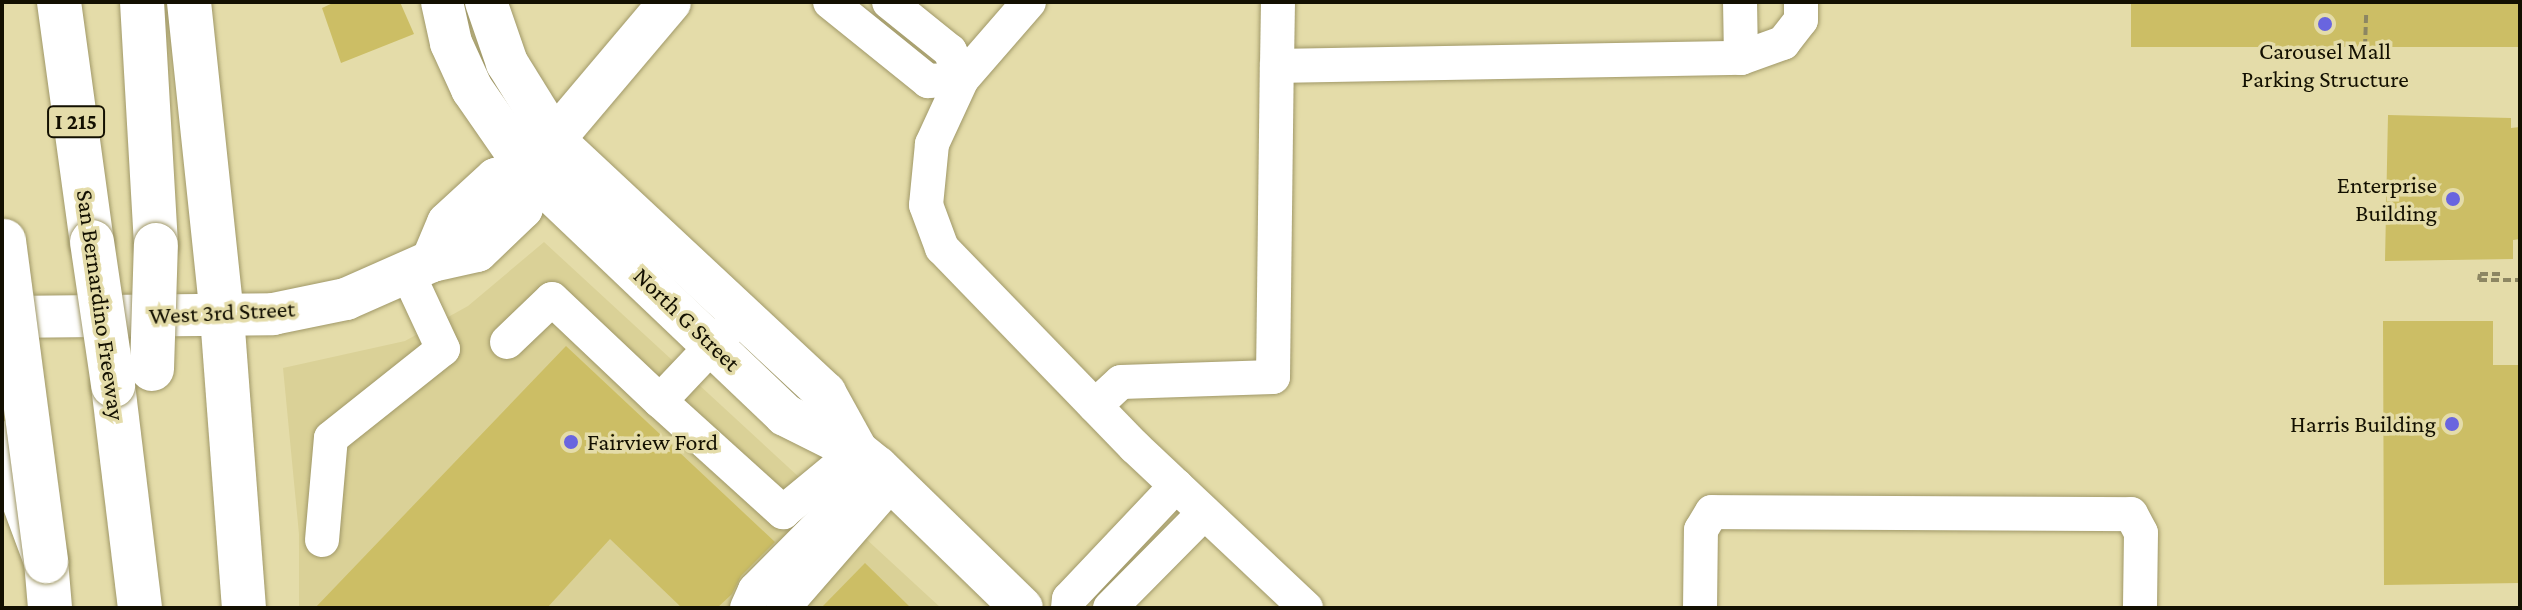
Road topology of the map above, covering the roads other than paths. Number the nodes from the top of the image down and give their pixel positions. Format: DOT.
graph roads {
  1 [pos="59,2"];
  2 [pos="142,2"];
  3 [pos="189,2"];
  4 [pos="442,2"];
  5 [pos="486,2"];
  6 [pos="670,2"];
  7 [pos="830,2"];
  8 [pos="889,2"];
  9 [pos="1029,2"];
  10 [pos="1278,2"];
  11 [pos="1740,2"];
  12 [pos="1801,2"];
  13 [pos="1741,58"];
  14 [pos="1277,66"];
  15 [pos="962,79"];
  16 [pos="542,156"];
  17 [pos="3,233"];
  18 [pos="420,268"];
  19 [pos="222,316"];
  20 [pos="2,317"];
  21 [pos="727,330"];
  22 [pos="507,342"];
  23 [pos="133,377"];
  24 [pos="660,401"];
  25 [pos="1095,406"];
  26 [pos="2,443"];
  27 [pos="876,467"];
  28 [pos="1176,486"];
  29 [pos="1204,513"];
  30 [pos="322,540"];
  31 [pos="46,561"];
  32 [pos="50,608"];
  33 [pos="140,608"];
  34 [pos="244,608"];
  35 [pos="747,608"];
  36 [pos="783,608"];
  37 [pos="1022,608"];
  38 [pos="1068,608"];
  39 [pos="1110,608"];
  40 [pos="1306,608"];
  41 [pos="1700,608"];
  42 [pos="2140,608"];
  1 -- 23 [label="highway, San Bernardino Freeway / I 215, bridge"];
  2 -- 23 [label="highway, bridge"];
  3 -- 19 [label="highway"];
  4 -- 16 [label="main road"];
  5 -- 16 [label="main road"];
  6 -- 16 [label="main road"];
  7 -- 15 [label="lane"];
  8 -- 15 [label="lane"];
  9 -- 15 [label="lane"];
  10 -- 14 [label="lane"];
  11 -- 13 [label="lane"];
  12 -- 13 [label="lane"];
  13 -- 14 [label="lane"];
  14 -- 25 [label="lane"];
  15 -- 25 [label="lane"];
  16 -- 18 [label="main road"];
  16 -- 21 [label="main road, North G Street"];
  17 -- 31 [label="highway, bridge"];
  18 -- 19 [label="main road, West 3rd Street"];
  18 -- 30 [label="lane"];
  19 -- 20 [label="main road, West 3rd Street"];
  19 -- 34 [label="highway"];
  21 -- 24 [label="lane"];
  21 -- 27 [label="main road, North G Street"];
  22 -- 24 [label="lane"];
  23 -- 33 [label="highway, San Bernardino Freeway / I 215"];
  24 -- 27 [label="lane"];
  25 -- 28 [label="lane"];
  26 -- 31 [label="highway, bridge"];
  27 -- 35 [label="lane"];
  27 -- 36 [label="lane"];
  27 -- 37 [label="main road, North G Street"];
  28 -- 29 [label="lane"];
  28 -- 38 [label="lane"];
  29 -- 39 [label="lane"];
  29 -- 40 [label="lane"];
  31 -- 32 [label="highway"];
  41 -- 42 [label="lane"];
}
